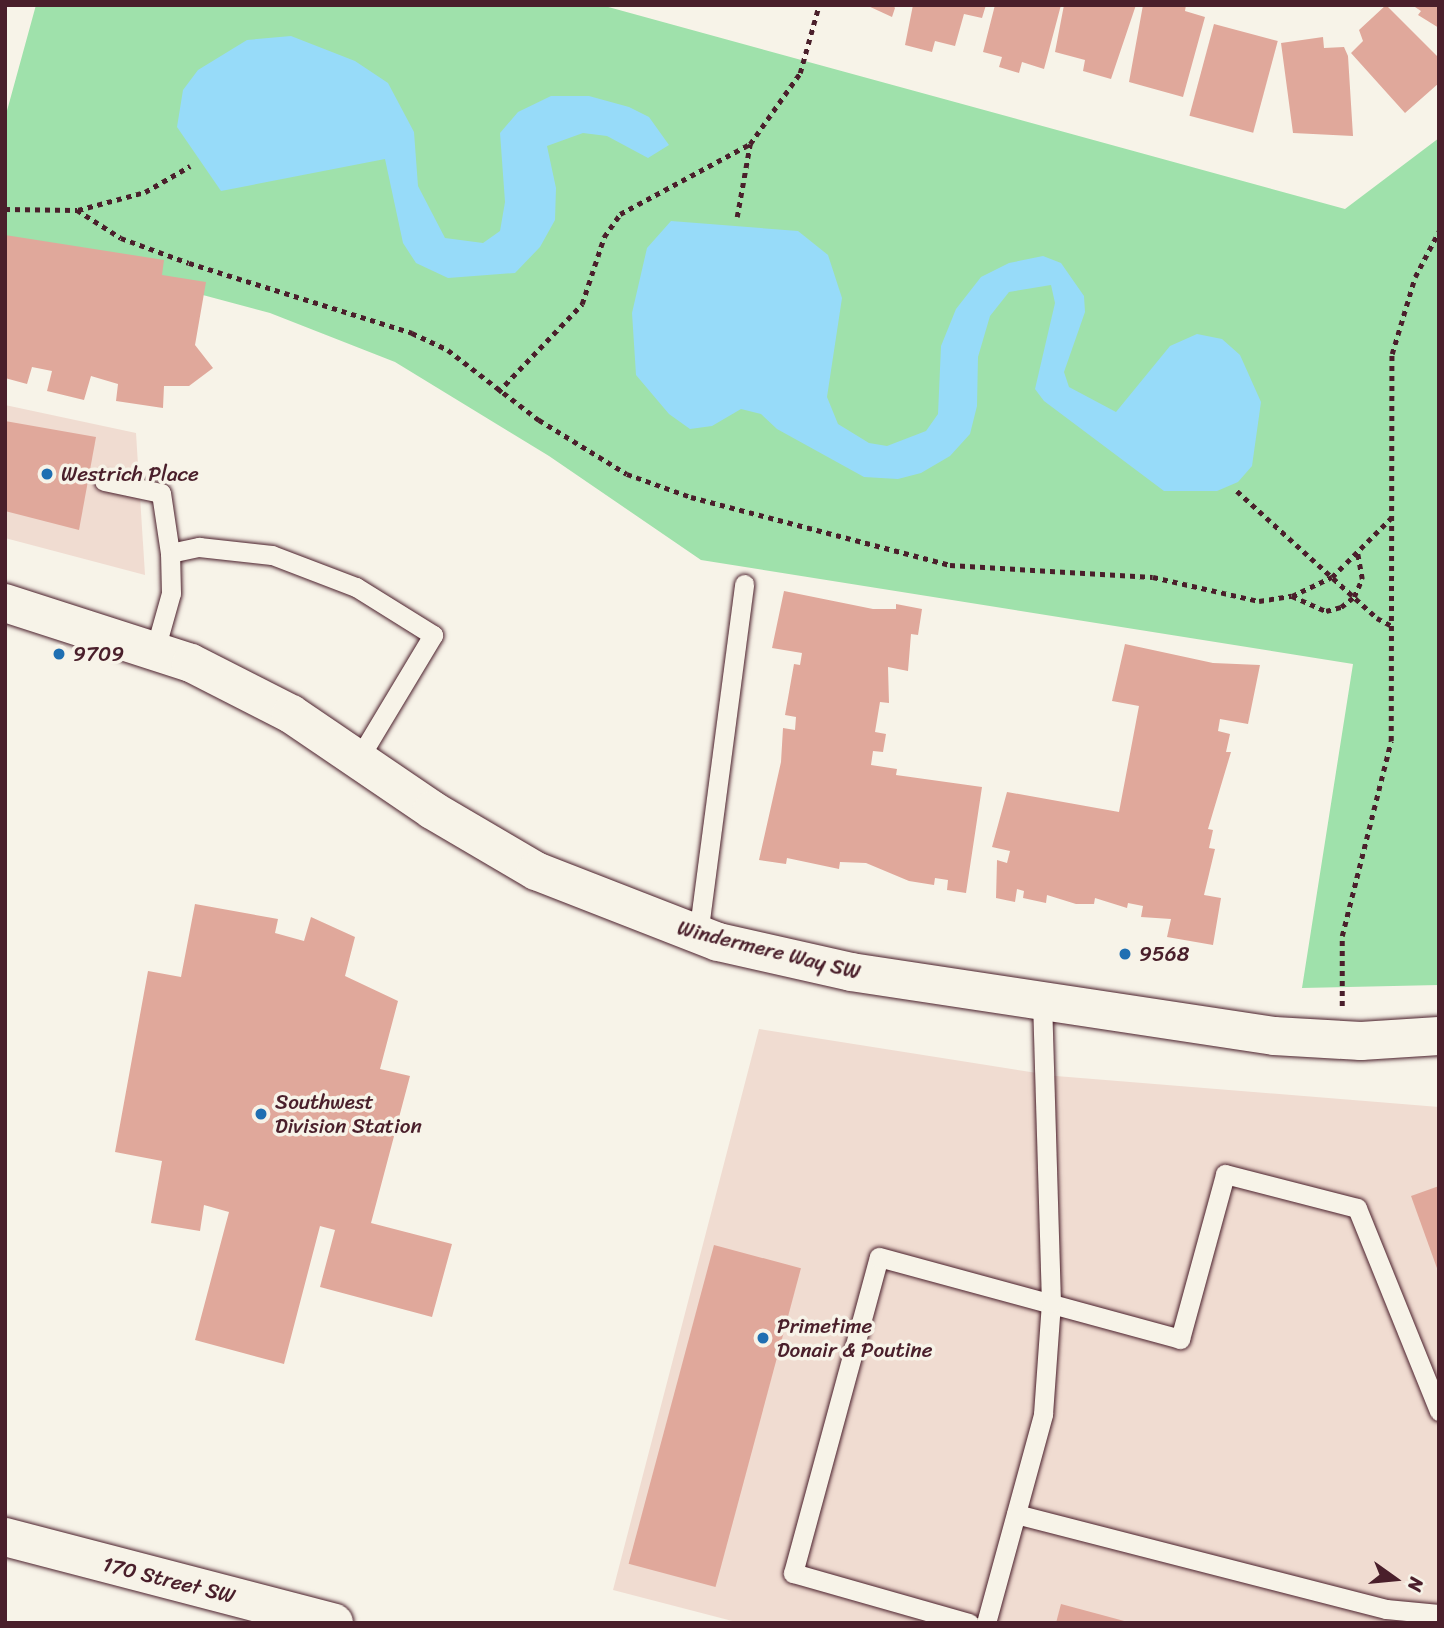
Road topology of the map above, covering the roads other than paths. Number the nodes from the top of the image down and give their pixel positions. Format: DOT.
graph roads {
  1 [pos="104,481"];
  2 [pos="170,554"];
  3 [pos="744,584"];
  4 [pos="5,603"];
  5 [pos="155,650"];
  6 [pos="358,760"];
  7 [pos="698,935"];
  8 [pos="1042,1001"];
  9 [pos="1439,1036"];
  10 [pos="1051,1303"];
  11 [pos="1439,1410"];
  12 [pos="1016,1514"];
  13 [pos="12,1537"];
  14 [pos="1439,1614"];
  15 [pos="1384,1616"];
  16 [pos="334,1623"];
  17 [pos="970,1623"];
  18 [pos="986,1623"];
  1 -- 2 [label="lane"];
  2 -- 5 [label="lane"];
  2 -- 6 [label="lane"];
  3 -- 7 [label="lane"];
  4 -- 5 [label="street, Windermere Way SW"];
  5 -- 6 [label="street, Windermere Way SW"];
  6 -- 7 [label="street, Windermere Way SW"];
  7 -- 8 [label="street, Windermere Way SW"];
  8 -- 9 [label="street, Windermere Way SW"];
  8 -- 10 [label="lane"];
  10 -- 11 [label="lane"];
  10 -- 12 [label="lane"];
  10 -- 17 [label="lane"];
  12 -- 15 [label="lane"];
  12 -- 18 [label="lane"];
  13 -- 16 [label="street, 170 Street SW"];
  14 -- 15 [label="lane"];
}
